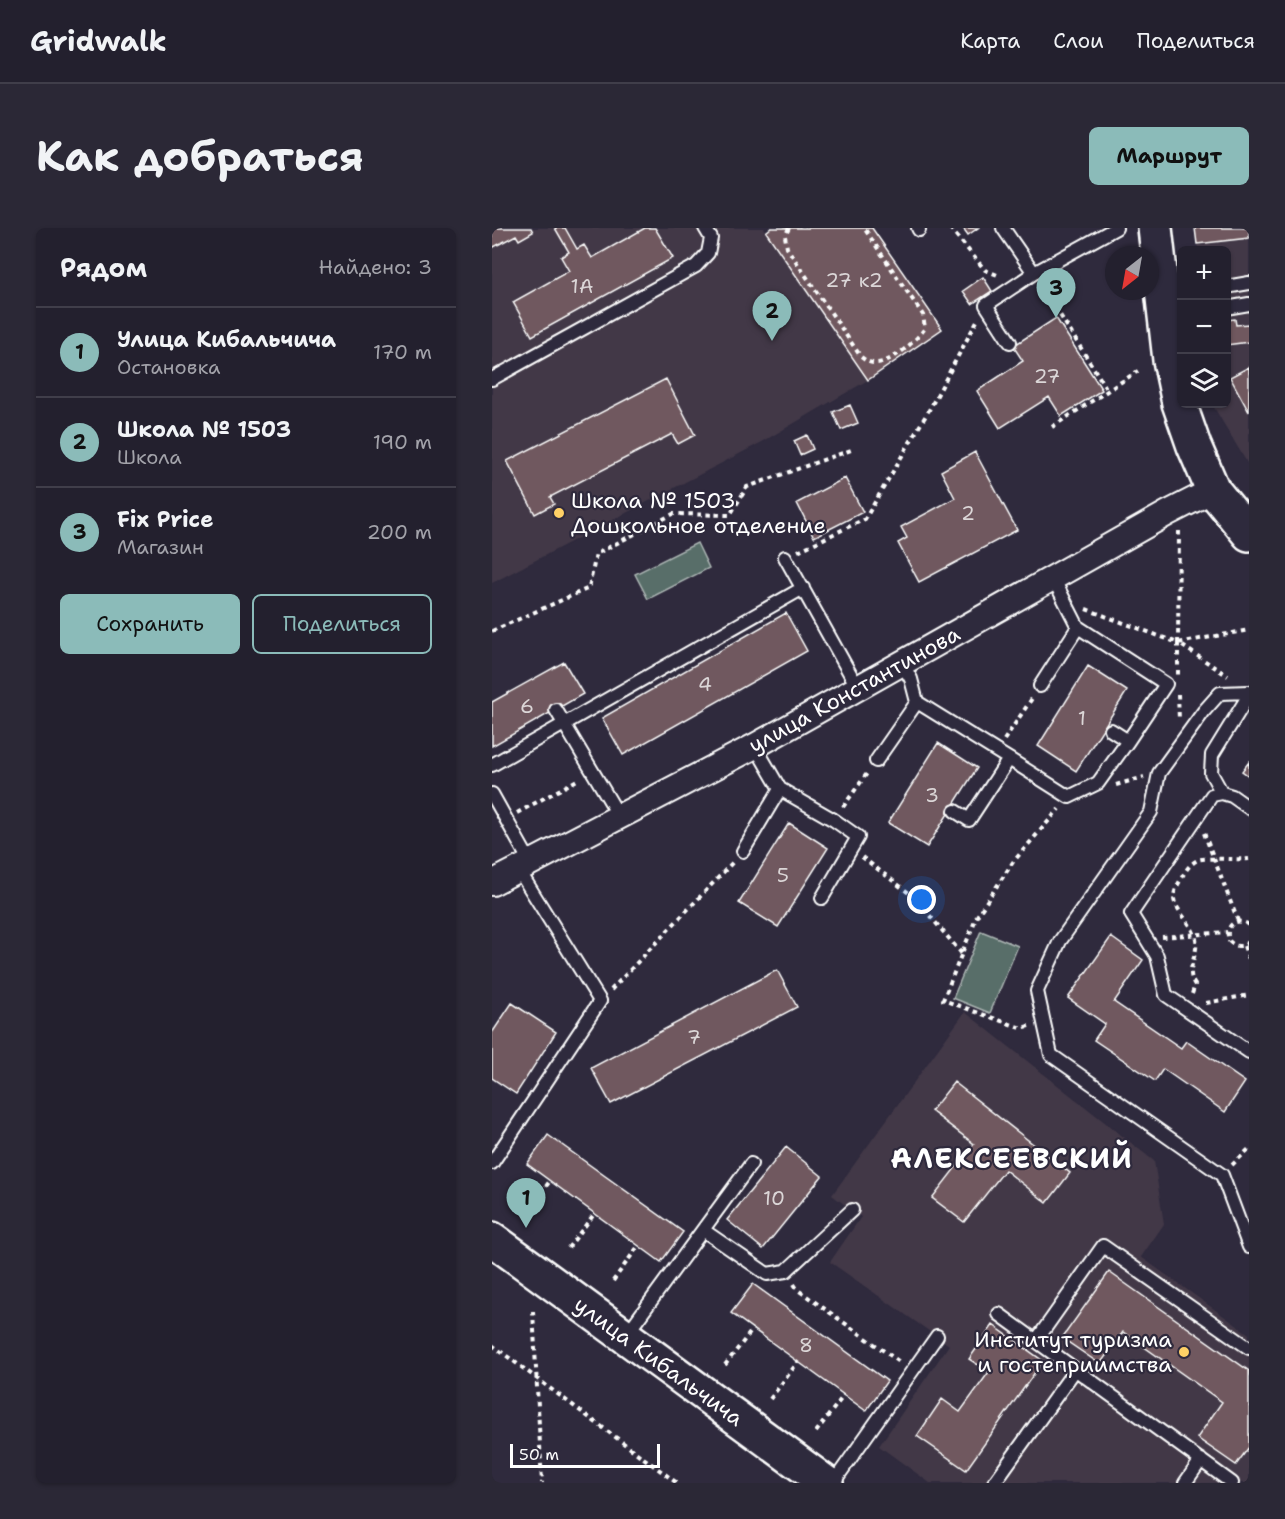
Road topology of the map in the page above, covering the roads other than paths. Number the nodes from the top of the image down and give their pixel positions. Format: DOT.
graph roads {
  1 [pos="705,228"];
  2 [pos="1003,228"];
  3 [pos="1116,228"];
  4 [pos="1155,228"];
  5 [pos="1034,273"];
  6 [pos="1249,283"];
  7 [pos="1231,286"];
  8 [pos="1249,304"];
  9 [pos="1231,308"];
  10 [pos="1172,309"];
  11 [pos="1010,342"];
  12 [pos="492,379"];
  13 [pos="1213,489"];
  14 [pos="1249,534"];
  15 [pos="785,557"];
  16 [pos="1053,578"];
  17 [pos="803,588"];
  18 [pos="1078,627"];
  19 [pos="902,663"];
  20 [pos="1040,686"];
  21 [pos="858,688"];
  22 [pos="1249,694"];
  23 [pos="917,702"];
  24 [pos="556,710"];
  25 [pos="565,724"];
  26 [pos="1111,730"];
  27 [pos="1128,741"];
  28 [pos="755,746"];
  29 [pos="1009,759"];
  30 [pos="876,761"];
  31 [pos="492,765"];
  32 [pos="780,789"];
  33 [pos="1222,793"];
  34 [pos="492,794"];
  35 [pos="1249,808"];
  36 [pos="955,811"];
  37 [pos="619,816"];
  38 [pos="743,851"];
  39 [pos="524,865"];
  40 [pos="492,883"];
  41 [pos="822,898"];
  42 [pos="1249,1052"];
  43 [pos="492,1163"];
  44 [pos="751,1164"];
  45 [pos="852,1210"];
  46 [pos="703,1230"];
  47 [pos="492,1239"];
  48 [pos="1249,1247"];
  49 [pos="999,1314"];
  50 [pos="625,1336"];
  51 [pos="937,1336"];
  52 [pos="1036,1341"];
  53 [pos="1249,1348"];
  54 [pos="1075,1370"];
  55 [pos="1201,1460"];
  56 [pos="826,1483"];
  57 [pos="833,1483"];
  58 [pos="994,1483"];
  59 [pos="1185,1483"];
  60 [pos="1232,1483"];
  1 -- 12 [label="lane"];
  2 -- 5 [label="lane"];
  3 -- 5 [label="lane"];
  4 -- 10 [label="street"];
  5 -- 11 [label="lane"];
  6 -- 7 [label="lane"];
  8 -- 9 [label="lane"];
  10 -- 13 [label="street"];
  13 -- 14 [label="street"];
  13 -- 16 [label="street, улица Константинова"];
  15 -- 17 [label="lane"];
  16 -- 18 [label="lane"];
  16 -- 19 [label="street, улица Константинова"];
  17 -- 21 [label="lane"];
  17 -- 25 [label="lane"];
  18 -- 20 [label="lane"];
  18 -- 27 [label="lane"];
  19 -- 21 [label="street, улица Константинова"];
  19 -- 23 [label="lane"];
  21 -- 28 [label="street, улица Константинова"];
  22 -- 33 [label="lane"];
  22 -- 48 [label="lane"];
  23 -- 29 [label="lane"];
  23 -- 30 [label="lane"];
  24 -- 25 [label="lane"];
  25 -- 31 [label="lane"];
  25 -- 37 [label="lane"];
  26 -- 27 [label="lane"];
  27 -- 29 [label="lane"];
  28 -- 32 [label="lane"];
  28 -- 37 [label="street, улица Константинова"];
  29 -- 36 [label="lane"];
  32 -- 38 [label="lane"];
  32 -- 41 [label="lane"];
  33 -- 35 [label="lane"];
  33 -- 42 [label="lane"];
  34 -- 39 [label="lane"];
  37 -- 39 [label="street, улица Константинова"];
  39 -- 40 [label="street, улица Константинова"];
  39 -- 43 [label="lane"];
  44 -- 46 [label="lane"];
  45 -- 46 [label="lane"];
  46 -- 50 [label="lane"];
  47 -- 50 [label="street, улица Кибальчича"];
  49 -- 52 [label="lane"];
  50 -- 56 [label="street, улица Кибальчича"];
  51 -- 57 [label="lane"];
  52 -- 53 [label="lane"];
  52 -- 54 [label="lane"];
  54 -- 55 [label="lane"];
  54 -- 58 [label="lane"];
  55 -- 59 [label="lane"];
  55 -- 60 [label="lane"];
}
